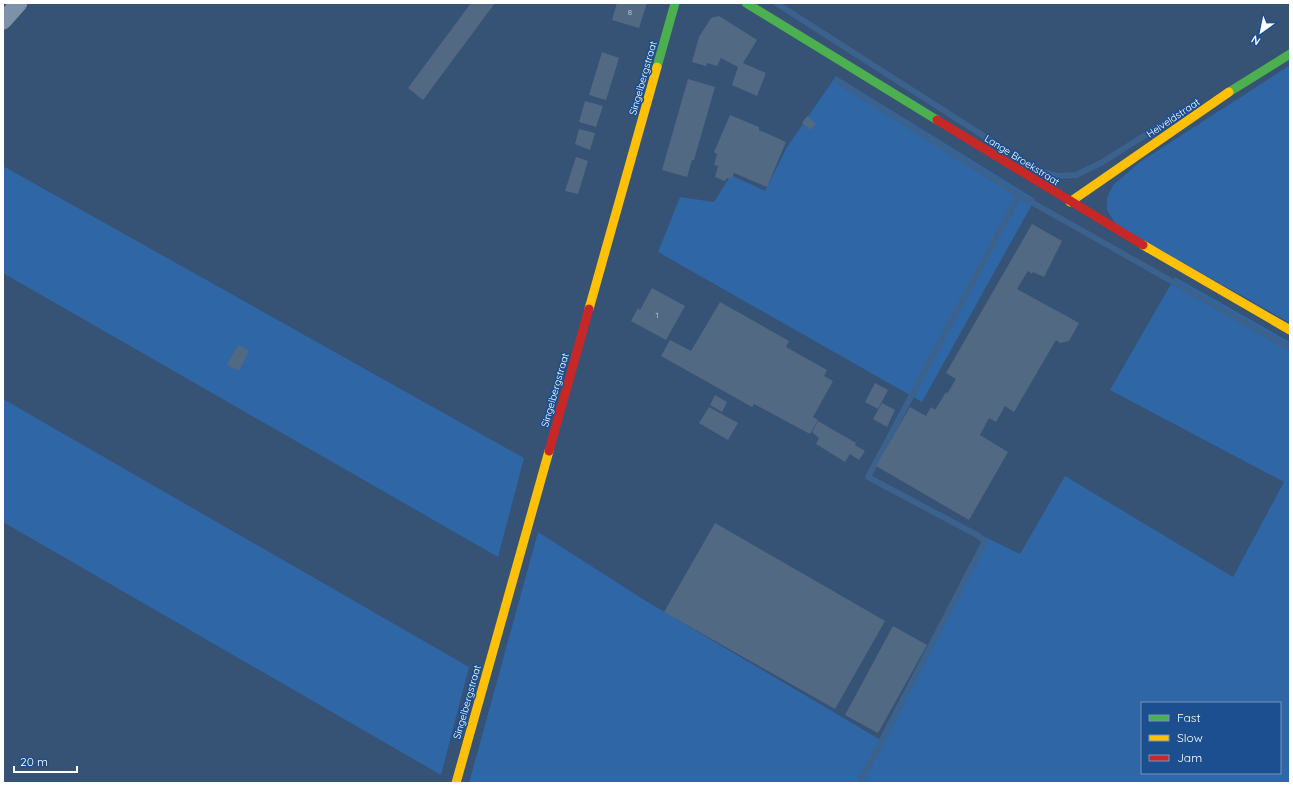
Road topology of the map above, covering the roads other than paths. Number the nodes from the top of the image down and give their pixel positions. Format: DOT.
graph roads {
  1 [pos="19,3"];
  2 [pos="675,3"];
  3 [pos="746,3"];
  4 [pos="3,21"];
  5 [pos="1290,54"];
  6 [pos="1070,202"];
  7 [pos="1290,330"];
  8 [pos="456,783"];
  1 -- 4 [label="street"];
  2 -- 8 [label="street, Singelbergstraat"];
  3 -- 6 [label="street, Lange Broekstraat"];
  5 -- 6 [label="street, Heiveldstraat"];
  6 -- 7 [label="street, Lange Broekstraat"];
}
